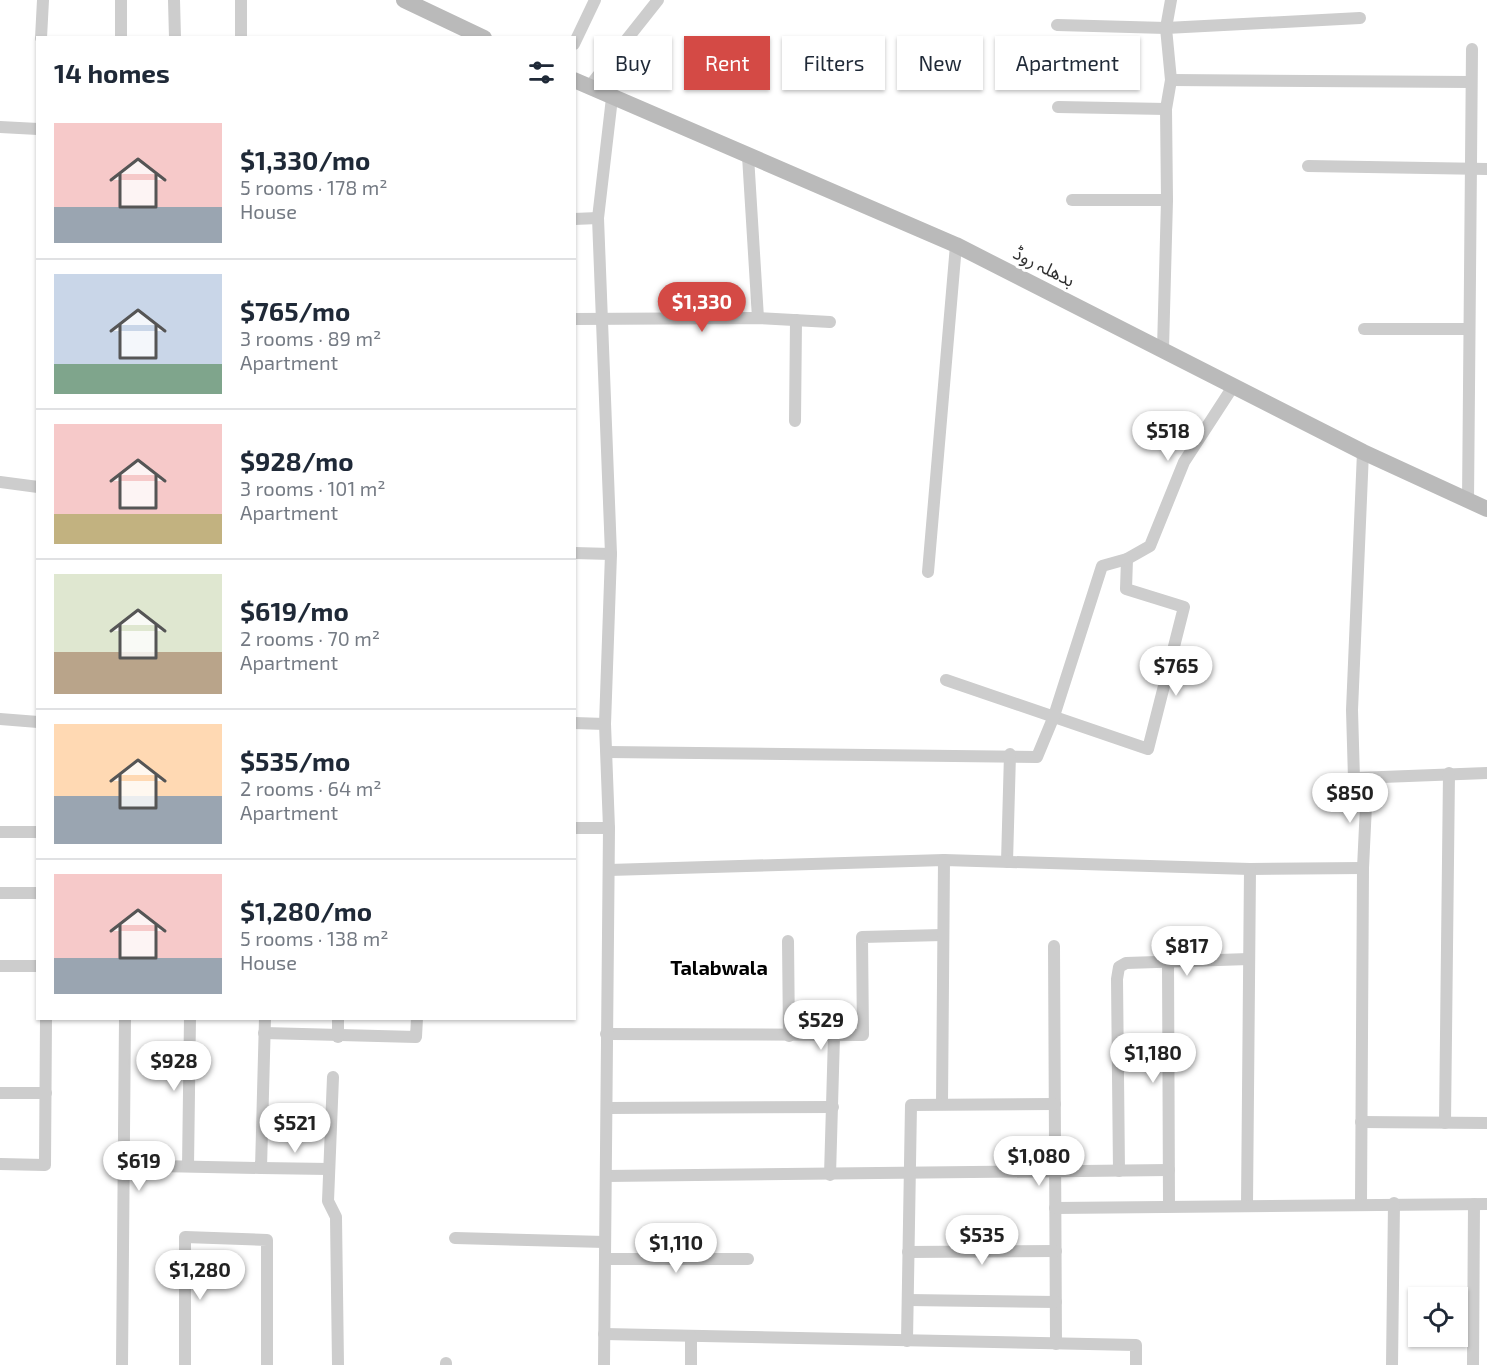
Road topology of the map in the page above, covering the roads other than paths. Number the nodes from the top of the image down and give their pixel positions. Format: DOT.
graph roads {
  1 [pos="43,0"];
  2 [pos="121,0"];
  3 [pos="174,0"];
  4 [pos="241,0"];
  5 [pos="404,0"];
  6 [pos="595,0"];
  7 [pos="658,0"];
  8 [pos="1171,0"];
  9 [pos="1360,18"];
  10 [pos="1057,25"];
  11 [pos="1167,28"];
  12 [pos="41,36"];
  13 [pos="120,36"];
  14 [pos="175,36"];
  15 [pos="241,36"];
  16 [pos="480,36"];
  17 [pos="576,40"];
  18 [pos="1472,49"];
  19 [pos="1171,80"];
  20 [pos="1471,82"];
  21 [pos="582,84"];
  22 [pos="612,98"];
  23 [pos="1058,107"];
  24 [pos="1166,109"];
  25 [pos="0,127"];
  26 [pos="36,129"];
  27 [pos="748,156"];
  28 [pos="1308,166"];
  29 [pos="1472,169"];
  30 [pos="1487,169"];
  31 [pos="1072,200"];
  32 [pos="1167,200"];
  33 [pos="598,218"];
  34 [pos="576,219"];
  35 [pos="956,245"];
  36 [pos="602,318"];
  37 [pos="758,318"];
  38 [pos="576,319"];
  39 [pos="796,320"];
  40 [pos="830,322"];
  41 [pos="1364,328"];
  42 [pos="1469,329"];
  43 [pos="1163,349"];
  44 [pos="1234,385"];
  45 [pos="795,422"];
  46 [pos="1363,452"];
  47 [pos="0,482"];
  48 [pos="36,487"];
  49 [pos="1468,501"];
  50 [pos="1487,509"];
  51 [pos="576,554"];
  52 [pos="611,554"];
  53 [pos="1127,559"];
  54 [pos="928,572"];
  55 [pos="946,680"];
  56 [pos="1054,716"];
  57 [pos="0,719"];
  58 [pos="36,722"];
  59 [pos="576,723"];
  60 [pos="605,724"];
  61 [pos="608,752"];
  62 [pos="1010,754"];
  63 [pos="1487,772"];
  64 [pos="1449,773"];
  65 [pos="1354,778"];
  66 [pos="576,828"];
  67 [pos="609,828"];
  68 [pos="0,832"];
  69 [pos="36,832"];
  70 [pos="944,860"];
  71 [pos="1007,862"];
  72 [pos="1363,868"];
  73 [pos="1250,869"];
  74 [pos="609,870"];
  75 [pos="0,893"];
  76 [pos="36,893"];
  77 [pos="943,935"];
  78 [pos="788,941"];
  79 [pos="1054,946"];
  80 [pos="1249,959"];
  81 [pos="1168,962"];
  82 [pos="0,966"];
  83 [pos="36,966"];
  84 [pos="46,1020"];
  85 [pos="125,1020"];
  86 [pos="189,1020"];
  87 [pos="265,1020"];
  88 [pos="338,1020"];
  89 [pos="417,1020"];
  90 [pos="264,1033"];
  91 [pos="606,1034"];
  92 [pos="338,1036"];
  93 [pos="789,1036"];
  94 [pos="834,1036"];
  95 [pos="333,1077"];
  96 [pos="0,1093"];
  97 [pos="46,1093"];
  98 [pos="942,1104"];
  99 [pos="1055,1104"];
  100 [pos="833,1107"];
  101 [pos="607,1108"];
  102 [pos="1361,1122"];
  103 [pos="1445,1123"];
  104 [pos="1487,1123"];
  105 [pos="0,1164"];
  106 [pos="158,1166"];
  107 [pos="188,1166"];
  108 [pos="261,1168"];
  109 [pos="329,1169"];
  110 [pos="1168,1170"];
  111 [pos="1119,1171"];
  112 [pos="1055,1172"];
  113 [pos="909,1174"];
  114 [pos="830,1175"];
  115 [pos="606,1176"];
  116 [pos="1360,1203"];
  117 [pos="1394,1203"];
  118 [pos="1474,1204"];
  119 [pos="1487,1204"];
  120 [pos="1247,1205"];
  121 [pos="1169,1206"];
  122 [pos="1055,1208"];
  123 [pos="455,1238"];
  124 [pos="605,1242"];
  125 [pos="1056,1251"];
  126 [pos="908,1252"];
  127 [pos="605,1259"];
  128 [pos="748,1259"];
  129 [pos="908,1300"];
  130 [pos="1056,1302"];
  131 [pos="604,1334"];
  132 [pos="691,1336"];
  133 [pos="907,1341"];
  134 [pos="1056,1344"];
  135 [pos="122,1365"];
  136 [pos="185,1365"];
  137 [pos="267,1365"];
  138 [pos="338,1365"];
  139 [pos="604,1365"];
  140 [pos="691,1365"];
  141 [pos="1136,1365"];
  142 [pos="1392,1365"];
  143 [pos="1473,1365"];
  1 -- 12 [label="street"];
  2 -- 13 [label="street"];
  3 -- 14 [label="street"];
  4 -- 15 [label="street"];
  5 -- 16 [label="main road"];
  6 -- 17 [label="street"];
  7 -- 21 [label="street"];
  8 -- 11 [label="street"];
  9 -- 11 [label="street"];
  10 -- 11 [label="street"];
  11 -- 19 [label="street"];
  18 -- 20 [label="street"];
  19 -- 20 [label="street"];
  19 -- 24 [label="street"];
  20 -- 29 [label="street"];
  21 -- 22 [label="main road, بدھلہ روڈ"];
  22 -- 27 [label="main road, بدھلہ روڈ"];
  22 -- 33 [label="street"];
  23 -- 24 [label="street"];
  24 -- 32 [label="street"];
  25 -- 26 [label="street"];
  27 -- 35 [label="main road, بدھلہ روڈ"];
  27 -- 37 [label="street"];
  28 -- 29 [label="street"];
  29 -- 30 [label="street"];
  29 -- 42 [label="street"];
  31 -- 32 [label="street"];
  32 -- 43 [label="street"];
  33 -- 34 [label="street"];
  33 -- 36 [label="street"];
  35 -- 43 [label="main road, بدھلہ روڈ"];
  35 -- 54 [label="street"];
  36 -- 37 [label="street"];
  36 -- 38 [label="street"];
  36 -- 52 [label="street"];
  37 -- 39 [label="street"];
  39 -- 40 [label="street"];
  39 -- 45 [label="street"];
  41 -- 42 [label="street"];
  42 -- 49 [label="street"];
  43 -- 44 [label="main road, بدھلہ روڈ"];
  44 -- 46 [label="main road, بدھلہ روڈ"];
  44 -- 53 [label="street"];
  46 -- 49 [label="main road, بدھلہ روڈ"];
  46 -- 65 [label="street"];
  47 -- 48 [label="street"];
  49 -- 50 [label="main road, بدھلہ روڈ"];
  51 -- 52 [label="street"];
  52 -- 60 [label="street"];
  53 -- 56 [label="street"];
  53 -- 56 [label="street"];
  55 -- 56 [label="street"];
  56 -- 62 [label="street"];
  57 -- 58 [label="street"];
  59 -- 60 [label="street"];
  60 -- 61 [label="street"];
  61 -- 62 [label="street"];
  61 -- 67 [label="street"];
  62 -- 71 [label="street"];
  63 -- 64 [label="street"];
  64 -- 65 [label="street"];
  64 -- 103 [label="street"];
  65 -- 72 [label="street"];
  66 -- 67 [label="street"];
  67 -- 74 [label="street"];
  68 -- 69 [label="street"];
  70 -- 71 [label="street"];
  70 -- 74 [label="street"];
  70 -- 77 [label="street"];
  71 -- 73 [label="street"];
  72 -- 73 [label="street"];
  72 -- 102 [label="street"];
  73 -- 80 [label="street"];
  74 -- 91 [label="street"];
  75 -- 76 [label="street"];
  77 -- 94 [label="street"];
  77 -- 98 [label="street"];
  78 -- 93 [label="street"];
  79 -- 99 [label="street"];
  80 -- 81 [label="street"];
  80 -- 120 [label="street"];
  81 -- 110 [label="street"];
  81 -- 111 [label="street"];
  82 -- 83 [label="street"];
  84 -- 97 [label="street"];
  85 -- 135 [label="street"];
  86 -- 107 [label="street"];
  87 -- 90 [label="street"];
  88 -- 92 [label="street"];
  89 -- 92 [label="street"];
  90 -- 92 [label="street"];
  90 -- 108 [label="street"];
  91 -- 93 [label="street"];
  91 -- 101 [label="street"];
  93 -- 94 [label="street"];
  94 -- 100 [label="street"];
  95 -- 109 [label="street"];
  96 -- 97 [label="street"];
  97 -- 105 [label="street"];
  98 -- 99 [label="street"];
  98 -- 113 [label="street"];
  99 -- 112 [label="street"];
  100 -- 101 [label="street"];
  100 -- 114 [label="street"];
  101 -- 115 [label="street"];
  102 -- 103 [label="street"];
  102 -- 116 [label="street"];
  103 -- 104 [label="street"];
  106 -- 107 [label="street"];
  107 -- 108 [label="street"];
  108 -- 109 [label="street"];
  109 -- 138 [label="street"];
  110 -- 111 [label="street"];
  110 -- 121 [label="street"];
  111 -- 112 [label="street"];
  112 -- 113 [label="street"];
  112 -- 122 [label="street"];
  113 -- 114 [label="street"];
  113 -- 126 [label="street"];
  114 -- 115 [label="street"];
  115 -- 124 [label="street"];
  116 -- 117 [label="street"];
  116 -- 120 [label="street"];
  117 -- 118 [label="street"];
  117 -- 142 [label="street"];
  118 -- 119 [label="street"];
  118 -- 143 [label="street"];
  120 -- 121 [label="street"];
  121 -- 122 [label="street"];
  122 -- 125 [label="street"];
  123 -- 124 [label="street"];
  124 -- 127 [label="street"];
  125 -- 126 [label="street"];
  125 -- 130 [label="street"];
  126 -- 129 [label="street"];
  127 -- 128 [label="street"];
  127 -- 131 [label="street"];
  129 -- 130 [label="street"];
  129 -- 133 [label="street"];
  130 -- 134 [label="street"];
  131 -- 132 [label="street"];
  131 -- 139 [label="street"];
  132 -- 133 [label="street"];
  132 -- 140 [label="street"];
  133 -- 134 [label="street"];
  134 -- 141 [label="street"];
  136 -- 137 [label="street"];
}
